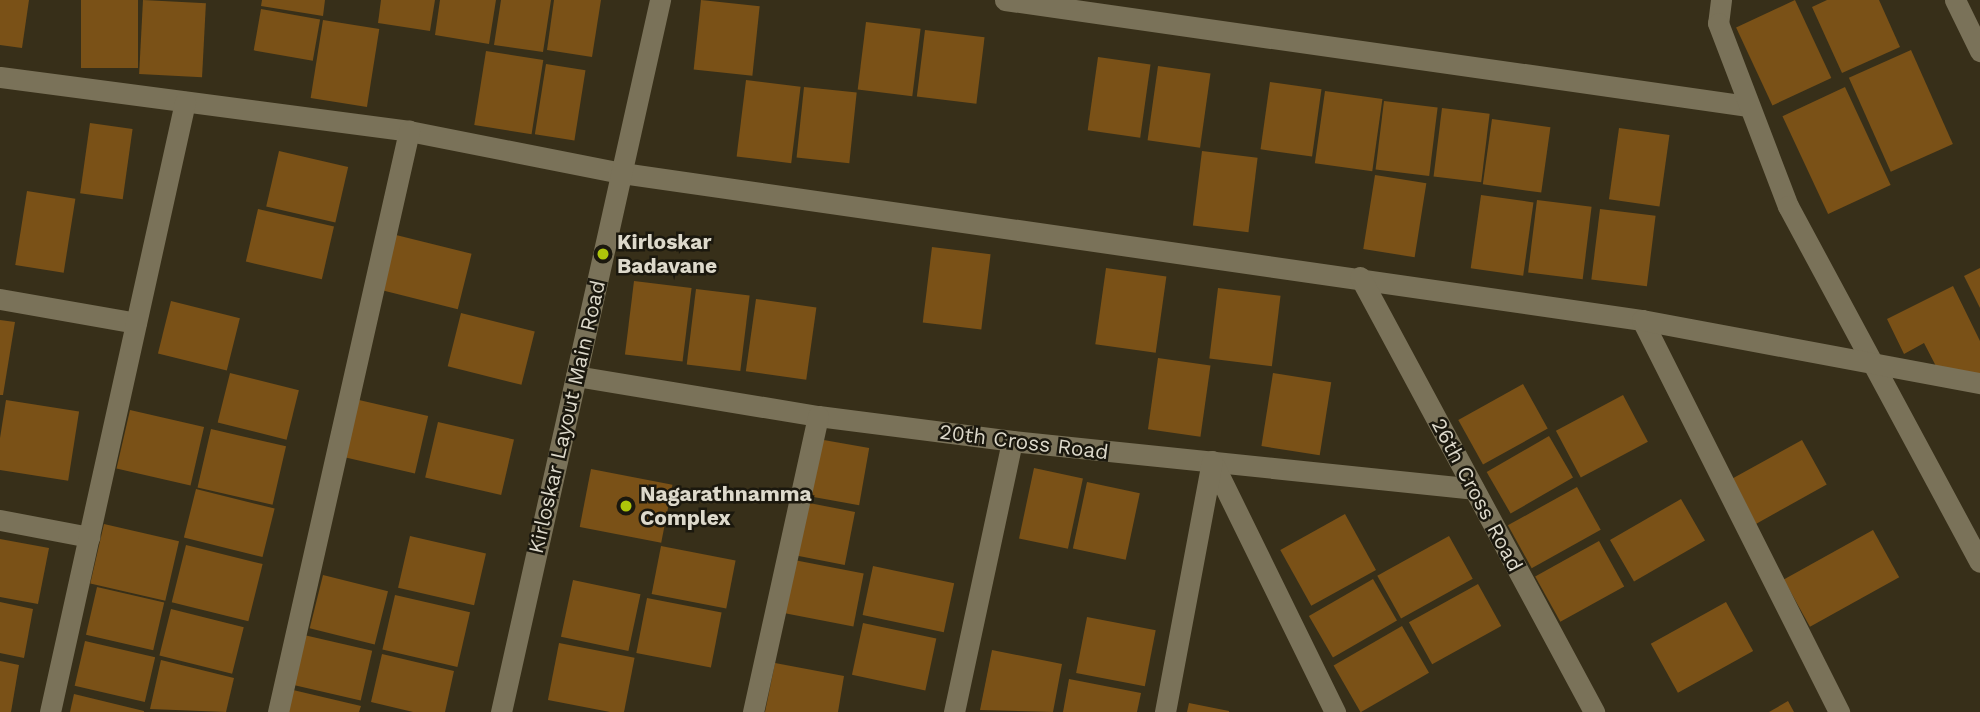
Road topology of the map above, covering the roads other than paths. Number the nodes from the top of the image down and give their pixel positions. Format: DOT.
graph roads {
  1 [pos="660,0"];
  2 [pos="1005,0"];
  3 [pos="1721,0"];
  4 [pos="1955,0"];
  5 [pos="1980,51"];
  6 [pos="0,77"];
  7 [pos="185,102"];
  8 [pos="1748,106"];
  9 [pos="409,131"];
  10 [pos="622,173"];
  11 [pos="1360,277"];
  12 [pos="0,299"];
  13 [pos="1642,320"];
  14 [pos="136,323"];
  15 [pos="1875,367"];
  16 [pos="576,376"];
  17 [pos="1980,383"];
  18 [pos="818,416"];
  19 [pos="1012,441"];
  20 [pos="1212,461"];
  21 [pos="1474,489"];
  22 [pos="0,520"];
  23 [pos="89,537"];
  24 [pos="1980,562"];
  25 [pos="50,712"];
  26 [pos="278,712"];
  27 [pos="501,712"];
  28 [pos="753,712"];
  29 [pos="954,712"];
  30 [pos="1165,712"];
  31 [pos="1335,712"];
  32 [pos="1594,712"];
  33 [pos="1839,712"];
  1 -- 10 [label="street, Kirloskar Layout Main Road"];
  2 -- 8 [label="street"];
  3 -- 8 [label="street"];
  4 -- 5 [label="street"];
  6 -- 7 [label="street"];
  7 -- 9 [label="street"];
  7 -- 14 [label="street"];
  8 -- 15 [label="street"];
  9 -- 10 [label="street"];
  9 -- 26 [label="street"];
  10 -- 11 [label="street"];
  10 -- 16 [label="street, Kirloskar Layout Main Road"];
  11 -- 13 [label="street"];
  11 -- 21 [label="street, 26th Cross Road"];
  12 -- 14 [label="street"];
  13 -- 15 [label="street"];
  13 -- 33 [label="street"];
  14 -- 23 [label="street"];
  15 -- 17 [label="street"];
  15 -- 24 [label="street"];
  16 -- 18 [label="street, 20th Cross Road"];
  16 -- 27 [label="street, Kirloskar Layout Main Road"];
  18 -- 19 [label="street, 20th Cross Road"];
  18 -- 28 [label="street"];
  19 -- 20 [label="street, 20th Cross Road"];
  19 -- 29 [label="street"];
  20 -- 21 [label="street, 20th Cross Road"];
  20 -- 30 [label="street"];
  20 -- 31 [label="street"];
  21 -- 32 [label="street, 26th Cross Road"];
  22 -- 23 [label="street"];
  23 -- 25 [label="street"];
}
